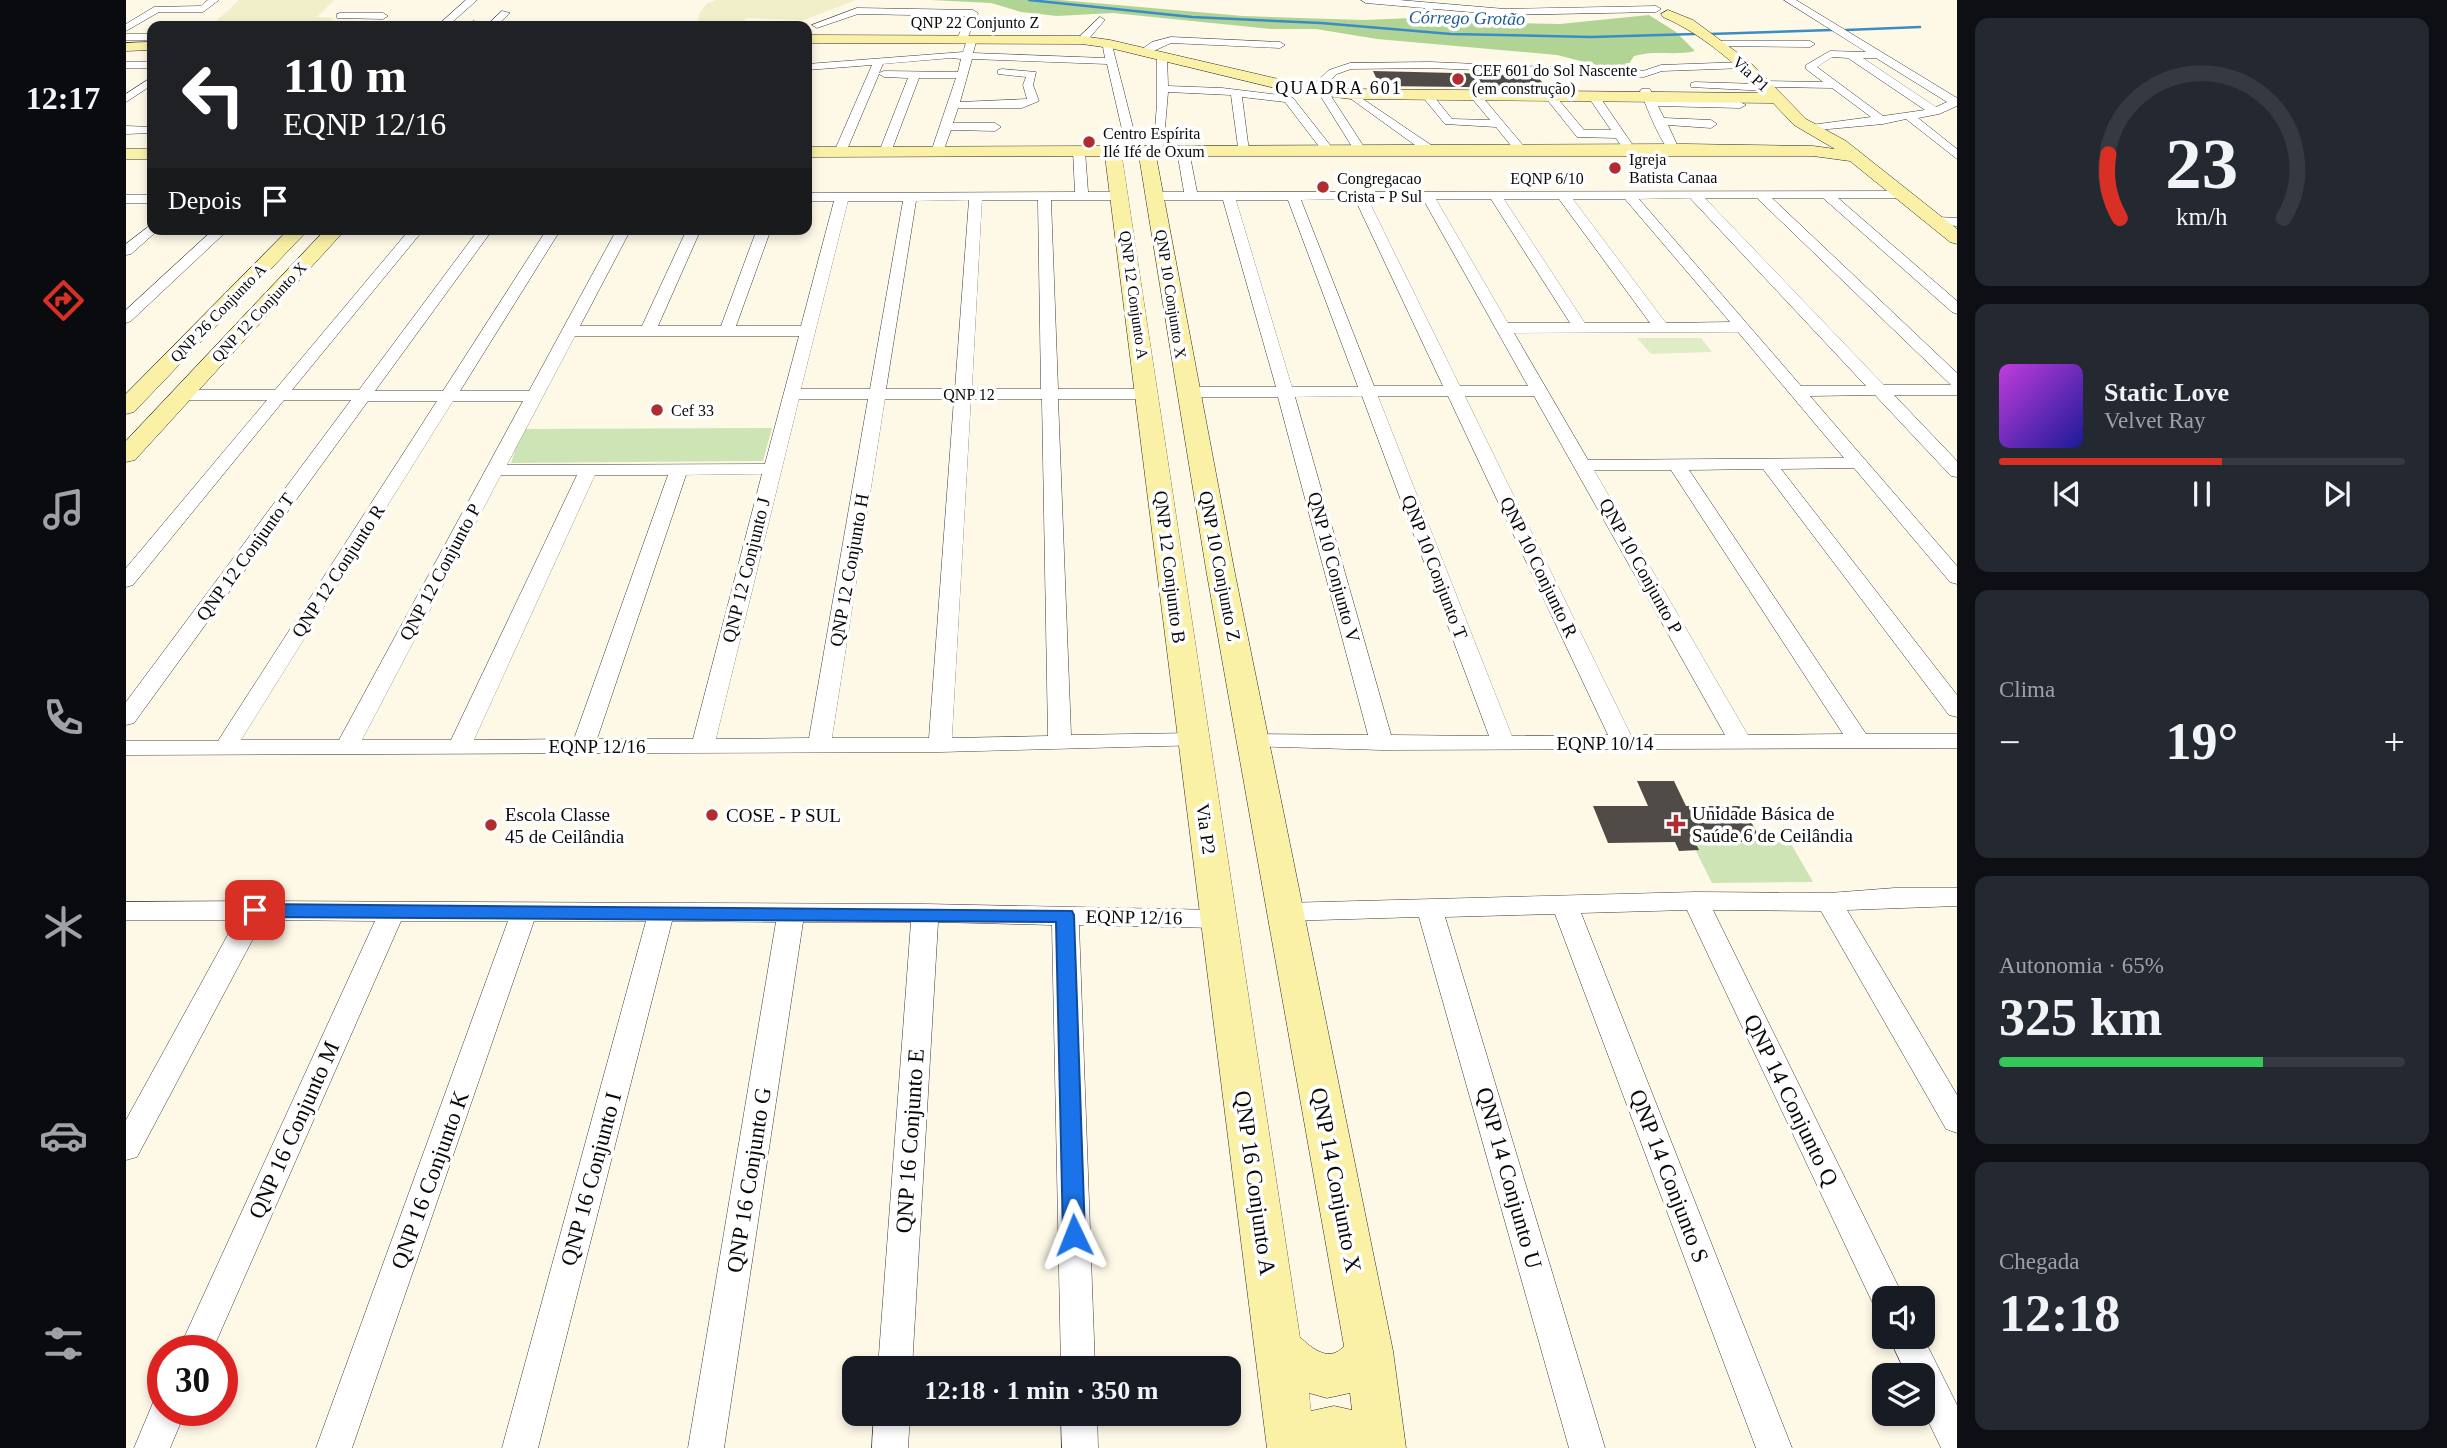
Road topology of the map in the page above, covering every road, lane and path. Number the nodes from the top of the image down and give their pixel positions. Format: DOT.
graph roads {
  1 [pos="214,0"];
  2 [pos="471,0"];
  3 [pos="1368,0"];
  4 [pos="1576,0"];
  5 [pos="1789,0"];
  6 [pos="349,8"];
  7 [pos="1666,9"];
  8 [pos="505,13"];
  9 [pos="383,16"];
  10 [pos="1100,20"];
  11 [pos="448,21"];
  12 [pos="496,21"];
  13 [pos="130,25"];
  14 [pos="817,25"];
  15 [pos="859,25"];
  16 [pos="955,25"];
  17 [pos="812,28"];
  18 [pos="812,32"];
  19 [pos="968,34"];
  20 [pos="126,37"];
  21 [pos="147,37"];
  22 [pos="1082,40"];
  23 [pos="1110,44"];
  24 [pos="1716,44"];
  25 [pos="1811,44"];
  26 [pos="1280,45"];
  27 [pos="147,46"];
  28 [pos="126,47"];
  29 [pos="1159,50"];
  30 [pos="1850,54"];
  31 [pos="1883,55"];
  32 [pos="967,56"];
  33 [pos="879,61"];
  34 [pos="1111,61"];
  35 [pos="126,65"];
  36 [pos="147,65"];
  37 [pos="1745,65"];
  38 [pos="812,70"];
  39 [pos="977,71"];
  40 [pos="990,71"];
  41 [pos="963,72"];
  42 [pos="873,74"];
  43 [pos="915,74"];
  44 [pos="1644,74"];
  45 [pos="126,82"];
  46 [pos="147,82"];
  47 [pos="147,85"];
  48 [pos="1695,85"];
  49 [pos="1832,85"];
  50 [pos="1163,89"];
  51 [pos="1769,90"];
  52 [pos="1318,91"];
  53 [pos="1236,93"];
  54 [pos="1351,94"];
  55 [pos="1427,95"];
  56 [pos="1475,95"];
  57 [pos="1549,95"];
  58 [pos="1593,95"];
  59 [pos="1648,99"];
  60 [pos="126,100"];
  61 [pos="147,101"];
  62 [pos="1956,102"];
  63 [pos="953,105"];
  64 [pos="1740,105"];
  65 [pos="1935,112"];
  66 [pos="1910,117"];
  67 [pos="1658,121"];
  68 [pos="1882,121"];
  69 [pos="1499,124"];
  70 [pos="1711,124"];
  71 [pos="945,126"];
  72 [pos="995,127"];
  73 [pos="147,129"];
  74 [pos="126,130"];
  75 [pos="1620,134"];
  76 [pos="1761,137"];
  77 [pos="1827,138"];
  78 [pos="1679,149"];
  79 [pos="1328,150"];
  80 [pos="1360,150"];
  81 [pos="1430,150"];
  82 [pos="1521,150"];
  83 [pos="1630,150"];
  84 [pos="1079,151"];
  85 [pos="1113,151"];
  86 [pos="1146,151"];
  87 [pos="1183,151"];
  88 [pos="1243,151"];
  89 [pos="1805,151"];
  90 [pos="147,152"];
  91 [pos="812,152"];
  92 [pos="840,152"];
  93 [pos="885,152"];
  94 [pos="937,152"];
  95 [pos="126,154"];
  96 [pos="1957,155"];
  97 [pos="1856,157"];
  98 [pos="1903,194"];
  99 [pos="1427,195"];
  100 [pos="1495,195"];
  101 [pos="1563,195"];
  102 [pos="1629,195"];
  103 [pos="1694,195"];
  104 [pos="1761,195"];
  105 [pos="1827,195"];
  106 [pos="1044,196"];
  107 [pos="1082,196"];
  108 [pos="1119,196"];
  109 [pos="1156,196"];
  110 [pos="1191,196"];
  111 [pos="1228,196"];
  112 [pos="1293,196"];
  113 [pos="1360,196"];
  114 [pos="812,197"];
  115 [pos="842,197"];
  116 [pos="910,197"];
  117 [pos="976,197"];
  118 [pos="126,199"];
  119 [pos="147,199"];
  120 [pos="1937,221"];
  121 [pos="1957,222"];
  122 [pos="147,232"];
  123 [pos="216,235"];
  124 [pos="294,235"];
  125 [pos="331,235"];
  126 [pos="412,235"];
  127 [pos="482,235"];
  128 [pos="550,235"];
  129 [pos="621,235"];
  130 [pos="691,235"];
  131 [pos="763,235"];
  132 [pos="1957,237"];
  133 [pos="126,251"];
  134 [pos="1130,272"];
  135 [pos="1167,272"];
  136 [pos="233,298"];
  137 [pos="272,299"];
  138 [pos="1957,309"];
  139 [pos="216,315"];
  140 [pos="256,315"];
  141 [pos="126,318"];
  142 [pos="1661,327"];
  143 [pos="1741,327"];
  144 [pos="1503,328"];
  145 [pos="1581,328"];
  146 [pos="569,331"];
  147 [pos="648,331"];
  148 [pos="727,331"];
  149 [pos="807,331"];
  150 [pos="1957,382"];
  151 [pos="1878,390"];
  152 [pos="1957,390"];
  153 [pos="1285,391"];
  154 [pos="1367,391"];
  155 [pos="1454,391"];
  156 [pos="1539,391"];
  157 [pos="1797,391"];
  158 [pos="1188,392"];
  159 [pos="790,394"];
  160 [pos="879,394"];
  161 [pos="963,394"];
  162 [pos="1051,394"];
  163 [pos="1148,394"];
  164 [pos="182,396"];
  165 [pos="277,396"];
  166 [pos="364,396"];
  167 [pos="450,396"];
  168 [pos="534,396"];
  169 [pos="129,400"];
  170 [pos="126,455"];
  171 [pos="1858,463"];
  172 [pos="1768,464"];
  173 [pos="1584,465"];
  174 [pos="1678,466"];
  175 [pos="680,469"];
  176 [pos="772,469"];
  177 [pos="495,470"];
  178 [pos="587,470"];
  179 [pos="1957,472"];
  180 [pos="1168,556"];
  181 [pos="1218,558"];
  182 [pos="1957,578"];
  183 [pos="126,581"];
  184 [pos="1957,710"];
  185 [pos="126,718"];
  186 [pos="1194,740"];
  187 [pos="1254,741"];
  188 [pos="1957,741"];
  189 [pos="1060,742"];
  190 [pos="1382,743"];
  191 [pos="1503,743"];
  192 [pos="1623,743"];
  193 [pos="1741,743"];
  194 [pos="1860,743"];
  195 [pos="940,745"];
  196 [pos="583,746"];
  197 [pos="819,746"];
  198 [pos="225,747"];
  199 [pos="459,747"];
  200 [pos="702,747"];
  201 [pos="126,748"];
  202 [pos="346,748"];
  203 [pos="1957,897"];
  204 [pos="1696,901"];
  205 [pos="1829,902"];
  206 [pos="1564,904"];
  207 [pos="1430,909"];
  208 [pos="255,910"];
  209 [pos="393,910"];
  210 [pos="525,910"];
  211 [pos="126,911"];
  212 [pos="662,911"];
  213 [pos="791,912"];
  214 [pos="925,912"];
  215 [pos="1284,912"];
  216 [pos="1065,915"];
  217 [pos="1218,919"];
  218 [pos="1957,1121"];
  219 [pos="126,1148"];
  220 [pos="1881,1286"];
  221 [pos="202,1335"];
  222 [pos="1278,1346"];
  223 [pos="1912,1349"];
  224 [pos="1369,1350"];
  225 [pos="896,1356"];
  226 [pos="1078,1356"];
  227 [pos="161,1426"];
  228 [pos="891,1426"];
  229 [pos="1079,1426"];
  230 [pos="1957,1443"];
  231 [pos="152,1448"];
  232 [pos="334,1448"];
  233 [pos="520,1448"];
  234 [pos="706,1448"];
  235 [pos="890,1448"];
  236 [pos="1080,1448"];
  237 [pos="1295,1448"];
  238 [pos="1372,1448"];
  239 [pos="1381,1448"];
  240 [pos="1587,1448"];
  241 [pos="1773,1448"];
  1 -- 13 [label="street"];
  2 -- 11 [label="street"];
  3 -- 7 [label="street"];
  4 -- 7 [label="street"];
  5 -- 31 [label="street"];
  6 -- 9 [label="street"];
  7 -- 24 [label="street, Via P1"];
  8 -- 12 [label="street"];
  10 -- 22 [label="street"];
  14 -- 15 [label="street"];
  14 -- 17 [label="street"];
  14 -- 19 [label="street"];
  16 -- 19 [label="street"];
  18 -- 19 [label="street, QNP 22 Conjunto Z"];
  19 -- 22 [label="street, QNP 22 Conjunto Z"];
  19 -- 32 [label="street"];
  20 -- 21 [label="street"];
  22 -- 23 [label="street, QNP 22 Conjunto Z"];
  23 -- 29 [label="street, QNP 22 Conjunto Z"];
  23 -- 34 [label="street"];
  24 -- 25 [label="street"];
  24 -- 37 [label="street, Via P1"];
  26 -- 29 [label="street"];
  27 -- 28 [label="street"];
  29 -- 50 [label="street"];
  29 -- 52 [label="street, QNP 22 Conjunto Z"];
  30 -- 31 [label="street"];
  30 -- 49 [label="street"];
  30 -- 65 [label="street"];
  31 -- 62 [label="street"];
  32 -- 33 [label="street"];
  32 -- 34 [label="street"];
  32 -- 41 [label="street"];
  33 -- 38 [label="street"];
  33 -- 42 [label="street"];
  34 -- 86 [label="street"];
  35 -- 36 [label="street"];
  37 -- 44 [label="street"];
  37 -- 51 [label="street, Via P1"];
  39 -- 41 [label="street"];
  40 -- 63 [label="street"];
  41 -- 43 [label="street"];
  41 -- 63 [label="street"];
  42 -- 43 [label="street"];
  42 -- 92 [label="street"];
  43 -- 93 [label="street"];
  44 -- 52 [label="street"];
  44 -- 59 [label="street"];
  45 -- 46 [label="street"];
  47 -- 60 [label="street"];
  48 -- 51 [label="street"];
  49 -- 51 [label="street"];
  49 -- 68 [label="street"];
  50 -- 53 [label="street"];
  50 -- 86 [label="street"];
  51 -- 59 [label="street, QNP 22 Conjunto Z"];
  51 -- 77 [label="street, Via P1"];
  52 -- 54 [label="street, QNP 22 Conjunto Z"];
  52 -- 80 [label="street"];
  53 -- 79 [label="street"];
  53 -- 88 [label="street"];
  54 -- 55 [label="street, QNP 22 Conjunto Z"];
  54 -- 81 [label="street"];
  55 -- 56 [label="street, QNP 22 Conjunto Z"];
  55 -- 69 [label="street"];
  56 -- 57 [label="street, QNP 22 Conjunto Z"];
  56 -- 69 [label="street"];
  57 -- 58 [label="street, QNP 22 Conjunto Z"];
  57 -- 75 [label="street"];
  58 -- 59 [label="street, QNP 22 Conjunto Z"];
  58 -- 75 [label="street"];
  59 -- 64 [label="street"];
  59 -- 67 [label="street"];
  60 -- 61 [label="street"];
  62 -- 65 [label="street"];
  63 -- 71 [label="street"];
  65 -- 66 [label="street"];
  66 -- 68 [label="street"];
  66 -- 96 [label="street"];
  67 -- 70 [label="street"];
  67 -- 78 [label="street"];
  68 -- 77 [label="street"];
  69 -- 82 [label="street"];
  71 -- 72 [label="street"];
  71 -- 94 [label="street"];
  73 -- 74 [label="street"];
  75 -- 83 [label="street"];
  76 -- 77 [label="street"];
  76 -- 78 [label="street"];
  76 -- 89 [label="street"];
  77 -- 89 [label="street"];
  77 -- 97 [label="street, Via P1"];
  78 -- 83 [label="street"];
  78 -- 89 [label="street"];
  79 -- 80 [label="street"];
  79 -- 88 [label="street"];
  80 -- 81 [label="street"];
  81 -- 82 [label="street"];
  82 -- 83 [label="street"];
  84 -- 85 [label="street"];
  84 -- 94 [label="street"];
  84 -- 107 [label="street"];
  85 -- 86 [label="street"];
  85 -- 108 [label="street"];
  86 -- 87 [label="street"];
  86 -- 109 [label="street"];
  87 -- 88 [label="street"];
  87 -- 110 [label="street"];
  89 -- 97 [label="street"];
  90 -- 95 [label="street"];
  91 -- 92 [label="street"];
  92 -- 93 [label="street"];
  93 -- 94 [label="street"];
  97 -- 98 [label="street, Via P1"];
  98 -- 105 [label="street, EQNP 6/10"];
  98 -- 120 [label="street, Via P1"];
  99 -- 100 [label="street, EQNP 6/10"];
  99 -- 113 [label="street, EQNP 6/10"];
  99 -- 144 [label="street, QNP 10 Conjunto P"];
  100 -- 101 [label="street, EQNP 6/10"];
  100 -- 145 [label="street"];
  101 -- 102 [label="street, EQNP 6/10"];
  101 -- 142 [label="street"];
  102 -- 103 [label="street, EQNP 6/10"];
  102 -- 143 [label="street"];
  103 -- 104 [label="street, EQNP 6/10"];
  103 -- 151 [label="street"];
  104 -- 105 [label="street, EQNP 6/10"];
  104 -- 150 [label="street"];
  105 -- 138 [label="street"];
  106 -- 107 [label="street"];
  106 -- 117 [label="street"];
  106 -- 162 [label="street"];
  107 -- 108 [label="street"];
  108 -- 134 [label="street, QNP 12 Conjunto A"];
  109 -- 110 [label="street, EQNP 6/10"];
  109 -- 135 [label="street, QNP 10 Conjunto X"];
  110 -- 111 [label="street, EQNP 6/10"];
  111 -- 112 [label="street, EQNP 6/10"];
  111 -- 153 [label="street, QNP 10 Conjunto V"];
  112 -- 113 [label="street, EQNP 6/10"];
  112 -- 154 [label="street, QNP 10 Conjunto T"];
  113 -- 155 [label="street, QNP 10 Conjunto R"];
  114 -- 115 [label="street"];
  115 -- 116 [label="street"];
  115 -- 149 [label="street, QNP 12 Conjunto J"];
  116 -- 117 [label="street"];
  116 -- 160 [label="street, QNP 12 Conjunto H"];
  117 -- 161 [label="street"];
  118 -- 119 [label="street"];
  120 -- 121 [label="street"];
  120 -- 132 [label="street, Via P1"];
  122 -- 133 [label="street"];
  123 -- 141 [label="street"];
  124 -- 136 [label="street, QNP 26 Conjunto A"];
  125 -- 137 [label="street, QNP 12 Conjunto X"];
  126 -- 165 [label="street"];
  127 -- 166 [label="street, QNP 12 Conjunto T"];
  128 -- 167 [label="street, QNP 12 Conjunto R"];
  129 -- 146 [label="street, QNP 12 Conjunto P"];
  130 -- 147 [label="street"];
  131 -- 148 [label="street"];
  134 -- 135 [label="street"];
  134 -- 163 [label="street, QNP 12 Conjunto A"];
  135 -- 158 [label="street, QNP 10 Conjunto X"];
  136 -- 137 [label="street"];
  136 -- 139 [label="street, QNP 26 Conjunto A"];
  137 -- 140 [label="street, QNP 12 Conjunto X"];
  139 -- 140 [label="street"];
  139 -- 169 [label="street, QNP 26 Conjunto A"];
  140 -- 164 [label="street, QNP 12 Conjunto X"];
  142 -- 143 [label="street"];
  142 -- 145 [label="street"];
  143 -- 157 [label="street"];
  144 -- 145 [label="street"];
  144 -- 156 [label="street, QNP 10 Conjunto P"];
  146 -- 147 [label="street"];
  146 -- 168 [label="street, QNP 12 Conjunto P"];
  147 -- 148 [label="street"];
  148 -- 149 [label="street"];
  149 -- 159 [label="street, QNP 12 Conjunto J"];
  151 -- 152 [label="street"];
  151 -- 157 [label="street"];
  151 -- 179 [label="street"];
  153 -- 154 [label="street"];
  153 -- 158 [label="street"];
  153 -- 190 [label="street, QNP 10 Conjunto V"];
  154 -- 155 [label="street"];
  154 -- 191 [label="street, QNP 10 Conjunto T"];
  155 -- 156 [label="street"];
  155 -- 192 [label="street, QNP 10 Conjunto R"];
  156 -- 173 [label="street, QNP 10 Conjunto P"];
  157 -- 171 [label="street"];
  158 -- 181 [label="street, QNP 10 Conjunto Z"];
  159 -- 160 [label="street, QNP 12"];
  159 -- 176 [label="street, QNP 12 Conjunto J"];
  160 -- 161 [label="street, QNP 12"];
  160 -- 197 [label="street, QNP 12 Conjunto H"];
  161 -- 162 [label="street, QNP 12"];
  161 -- 195 [label="street"];
  162 -- 163 [label="street, QNP 12"];
  162 -- 189 [label="street"];
  163 -- 180 [label="street, QNP 12 Conjunto B"];
  164 -- 165 [label="street"];
  164 -- 170 [label="street, QNP 12 Conjunto X"];
  165 -- 166 [label="street"];
  165 -- 183 [label="street"];
  166 -- 167 [label="street"];
  166 -- 185 [label="street, QNP 12 Conjunto T"];
  167 -- 168 [label="street"];
  167 -- 198 [label="street, QNP 12 Conjunto R"];
  168 -- 177 [label="street, QNP 12 Conjunto P"];
  171 -- 172 [label="street"];
  171 -- 182 [label="street"];
  172 -- 174 [label="street"];
  172 -- 184 [label="street"];
  173 -- 174 [label="street"];
  173 -- 193 [label="street, QNP 10 Conjunto P"];
  174 -- 194 [label="street"];
  175 -- 176 [label="street"];
  175 -- 178 [label="street"];
  175 -- 196 [label="street"];
  176 -- 200 [label="street, QNP 12 Conjunto J"];
  177 -- 178 [label="street"];
  177 -- 202 [label="street, QNP 12 Conjunto P"];
  178 -- 199 [label="street"];
  180 -- 181 [label="street"];
  180 -- 186 [label="street, QNP 12 Conjunto B"];
  181 -- 187 [label="street, QNP 10 Conjunto Z"];
  186 -- 189 [label="street, EQNP 12/16"];
  186 -- 217 [label="street, Via P2"];
  187 -- 190 [label="street, EQNP 10/14"];
  187 -- 215 [label="street"];
  188 -- 194 [label="street, EQNP 10/14"];
  189 -- 195 [label="street, EQNP 12/16"];
  190 -- 191 [label="street, EQNP 10/14"];
  191 -- 192 [label="street, EQNP 10/14"];
  192 -- 193 [label="street, EQNP 10/14"];
  193 -- 194 [label="street, EQNP 10/14"];
  195 -- 197 [label="street, EQNP 12/16"];
  196 -- 199 [label="street, EQNP 12/16"];
  196 -- 200 [label="street, EQNP 12/16"];
  197 -- 200 [label="street, EQNP 12/16"];
  198 -- 201 [label="street, EQNP 12/16"];
  198 -- 202 [label="street, EQNP 12/16"];
  199 -- 202 [label="street, EQNP 12/16"];
  203 -- 205 [label="street"];
  204 -- 205 [label="street"];
  204 -- 206 [label="street"];
  204 -- 220 [label="street, QNP 14 Conjunto Q"];
  205 -- 218 [label="street"];
  206 -- 207 [label="street"];
  206 -- 241 [label="street, QNP 14 Conjunto S"];
  207 -- 215 [label="street"];
  207 -- 240 [label="street, QNP 14 Conjunto U"];
  208 -- 209 [label="street, EQNP 12/16"];
  208 -- 211 [label="street, EQNP 12/16"];
  208 -- 219 [label="street"];
  209 -- 210 [label="street, EQNP 12/16"];
  209 -- 221 [label="street, QNP 16 Conjunto M"];
  210 -- 212 [label="street, EQNP 12/16"];
  210 -- 232 [label="street, QNP 16 Conjunto K"];
  212 -- 213 [label="street, EQNP 12/16"];
  212 -- 233 [label="street, QNP 16 Conjunto I"];
  213 -- 214 [label="street, EQNP 12/16"];
  213 -- 234 [label="street, QNP 16 Conjunto G"];
  214 -- 216 [label="street, EQNP 12/16"];
  214 -- 225 [label="street, QNP 16 Conjunto E"];
  215 -- 224 [label="street, QNP 14 Conjunto X"];
  216 -- 217 [label="street, EQNP 12/16"];
  216 -- 226 [label="street"];
  217 -- 222 [label="street, QNP 16 Conjunto A"];
  222 -- 224 [label="street"];
  222 -- 237 [label="street, QNP 16 Conjunto A"];
  223 -- 230 [label="street"];
  224 -- 239 [label="street, QNP 14 Conjunto X"];
  227 -- 231 [label="street"];
  228 -- 235 [label="street"];
  229 -- 236 [label="street"];
  237 -- 238 [label="street"];
}
